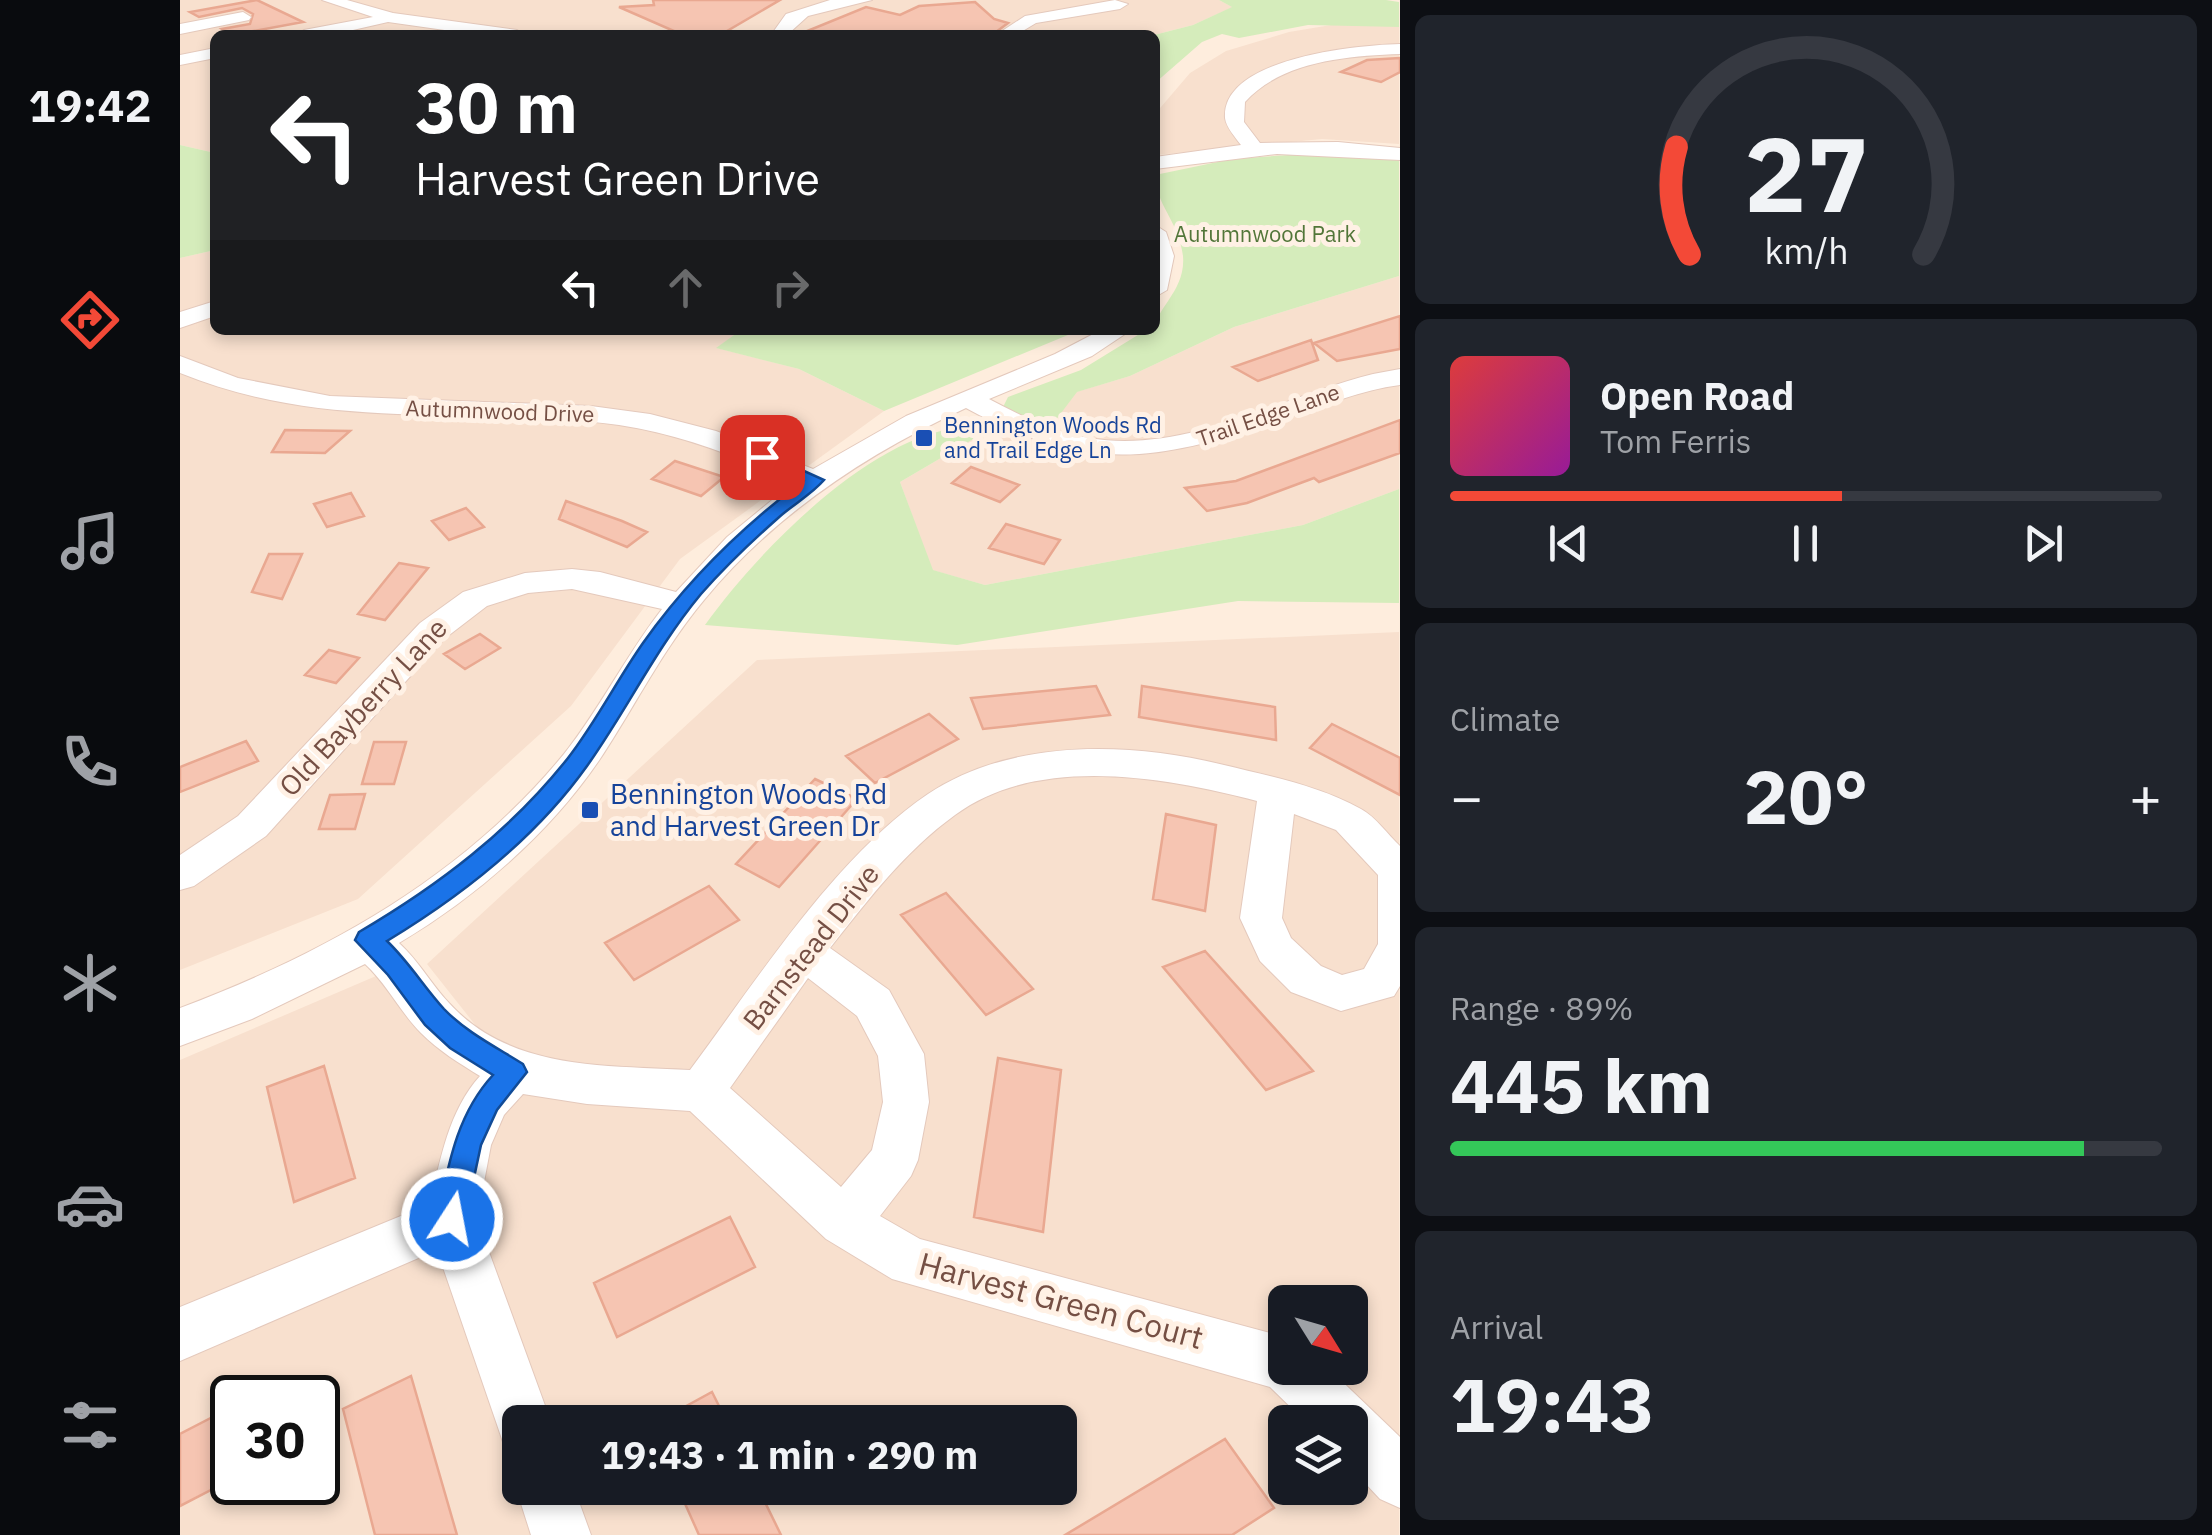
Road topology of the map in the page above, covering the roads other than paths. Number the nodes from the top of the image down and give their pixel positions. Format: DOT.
graph roads {
  1 [pos="330,0"];
  2 [pos="864,0"];
  3 [pos="1120,4"];
  4 [pos="363,12"];
  5 [pos="472,15"];
  6 [pos="243,18"];
  7 [pos="392,18"];
  8 [pos="452,26"];
  9 [pos="180,29"];
  10 [pos="329,30"];
  11 [pos="481,30"];
  12 [pos="781,30"];
  13 [pos="1013,30"];
  14 [pos="1400,49"];
  15 [pos="210,54"];
  16 [pos="182,57"];
  17 [pos="1253,148"];
  18 [pos="1400,154"];
  19 [pos="1160,162"];
  20 [pos="210,310"];
  21 [pos="180,321"];
  22 [pos="1109,335"];
  23 [pos="180,364"];
  24 [pos="206,376"];
  25 [pos="1400,377"];
  26 [pos="180,390"];
  27 [pos="967,398"];
  28 [pos="815,480"];
  29 [pos="683,604"];
  30 [pos="1277,792"];
  31 [pos="180,875"];
  32 [pos="368,940"];
  33 [pos="803,951"];
  34 [pos="180,1027"];
  35 [pos="513,1072"];
  36 [pos="701,1091"];
  37 [pos="452,1219"];
  38 [pos="844,1222"];
  39 [pos="180,1334"];
  40 [pos="1268,1361"];
  41 [pos="1307,1385"];
  42 [pos="516,1405"];
  43 [pos="1328,1405"];
  44 [pos="1368,1445"];
  45 [pos="1400,1479"];
  46 [pos="551,1505"];
  47 [pos="562,1535"];
  1 -- 4 [label="street"];
  2 -- 12 [label="street"];
  3 -- 13 [label="street"];
  4 -- 7 [label="street"];
  4 -- 10 [label="street"];
  5 -- 8 [label="street"];
  6 -- 9 [label="street"];
  7 -- 8 [label="street"];
  7 -- 10 [label="street"];
  8 -- 11 [label="street"];
  14 -- 17 [label="street"];
  15 -- 16 [label="street"];
  17 -- 18 [label="street"];
  17 -- 19 [label="street"];
  20 -- 21 [label="street"];
  22 -- 27 [label="street"];
  23 -- 24 [label="street, Autumnwood Drive"];
  24 -- 26 [label="street"];
  24 -- 28 [label="street, Autumnwood Drive"];
  25 -- 27 [label="street, Trail Edge Lane"];
  27 -- 28 [label="street"];
  28 -- 29 [label="street"];
  29 -- 31 [label="street, Old Bayberry Lane"];
  29 -- 32 [label="street"];
  30 -- 30 [label="street, Barnstead Drive"];
  30 -- 33 [label="street, Barnstead Drive"];
  32 -- 34 [label="street"];
  32 -- 35 [label="street"];
  33 -- 36 [label="street, Barnstead Drive"];
  33 -- 38 [label="street"];
  35 -- 36 [label="street"];
  35 -- 37 [label="street"];
  36 -- 38 [label="street, Harvest Green Court"];
  37 -- 39 [label="street"];
  37 -- 42 [label="street"];
  38 -- 40 [label="street, Harvest Green Court"];
  41 -- 43 [label="street, Harvest Green Court"];
  44 -- 45 [label="street, Harvest Green Court"];
  46 -- 47 [label="street"];
}
